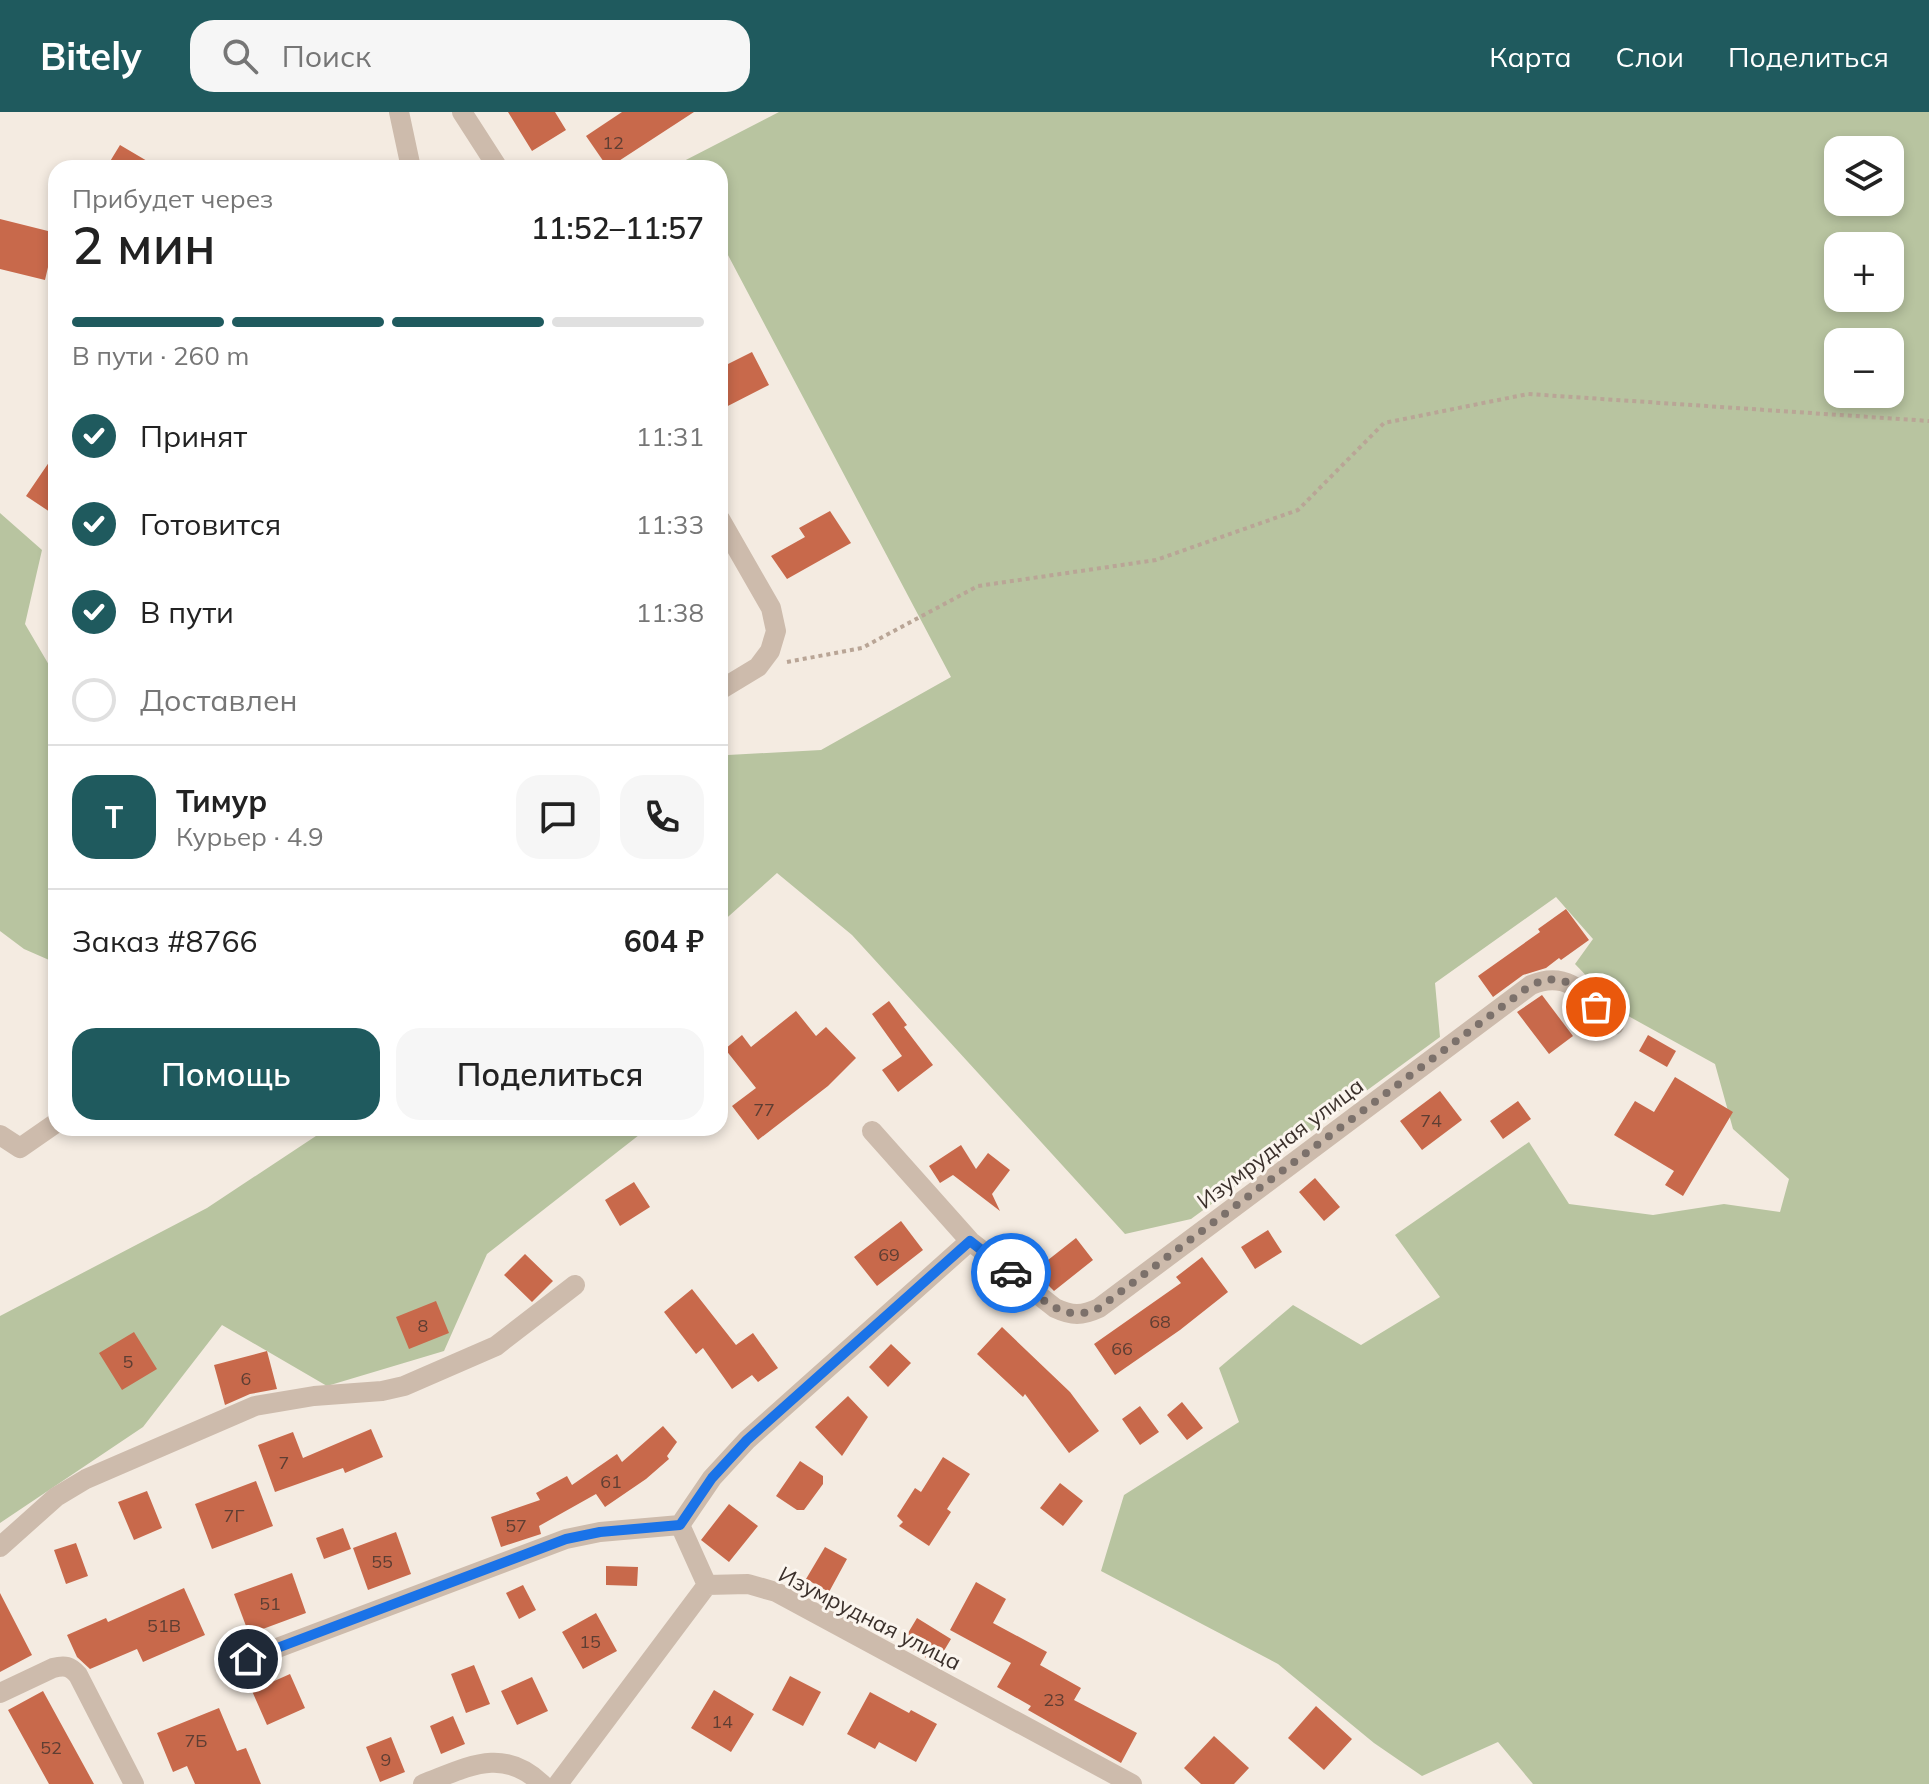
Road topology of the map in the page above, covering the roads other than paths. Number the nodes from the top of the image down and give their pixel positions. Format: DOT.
graph roads {
  1 [pos="399,112"];
  2 [pos="462,112"];
  3 [pos="409,160"];
  4 [pos="493,160"];
  5 [pos="728,533"];
  6 [pos="728,685"];
  7 [pos="1614,1025"];
  8 [pos="48,1129"];
  9 [pos="872,1131"];
  10 [pos="0,1135"];
  11 [pos="970,1241"];
  12 [pos="575,1285"];
  13 [pos="680,1525"];
  14 [pos="0,1547"];
  15 [pos="707,1585"];
  16 [pos="248,1659"];
  17 [pos="0,1693"];
  18 [pos="134,1784"];
  19 [pos="423,1784"];
  20 [pos="542,1784"];
  21 [pos="558,1784"];
  22 [pos="1132,1784"];
  1 -- 3 [label="street"];
  2 -- 4 [label="street"];
  5 -- 6 [label="street"];
  7 -- 11 [label="street, Изумрудная улица"];
  8 -- 10 [label="street"];
  9 -- 11 [label="street, Изумрудная улица"];
  11 -- 13 [label="street"];
  12 -- 14 [label="street"];
  13 -- 15 [label="street"];
  13 -- 16 [label="street"];
  15 -- 21 [label="street"];
  15 -- 22 [label="street, Изумрудная улица"];
  17 -- 18 [label="street"];
  19 -- 20 [label="street"];
}
